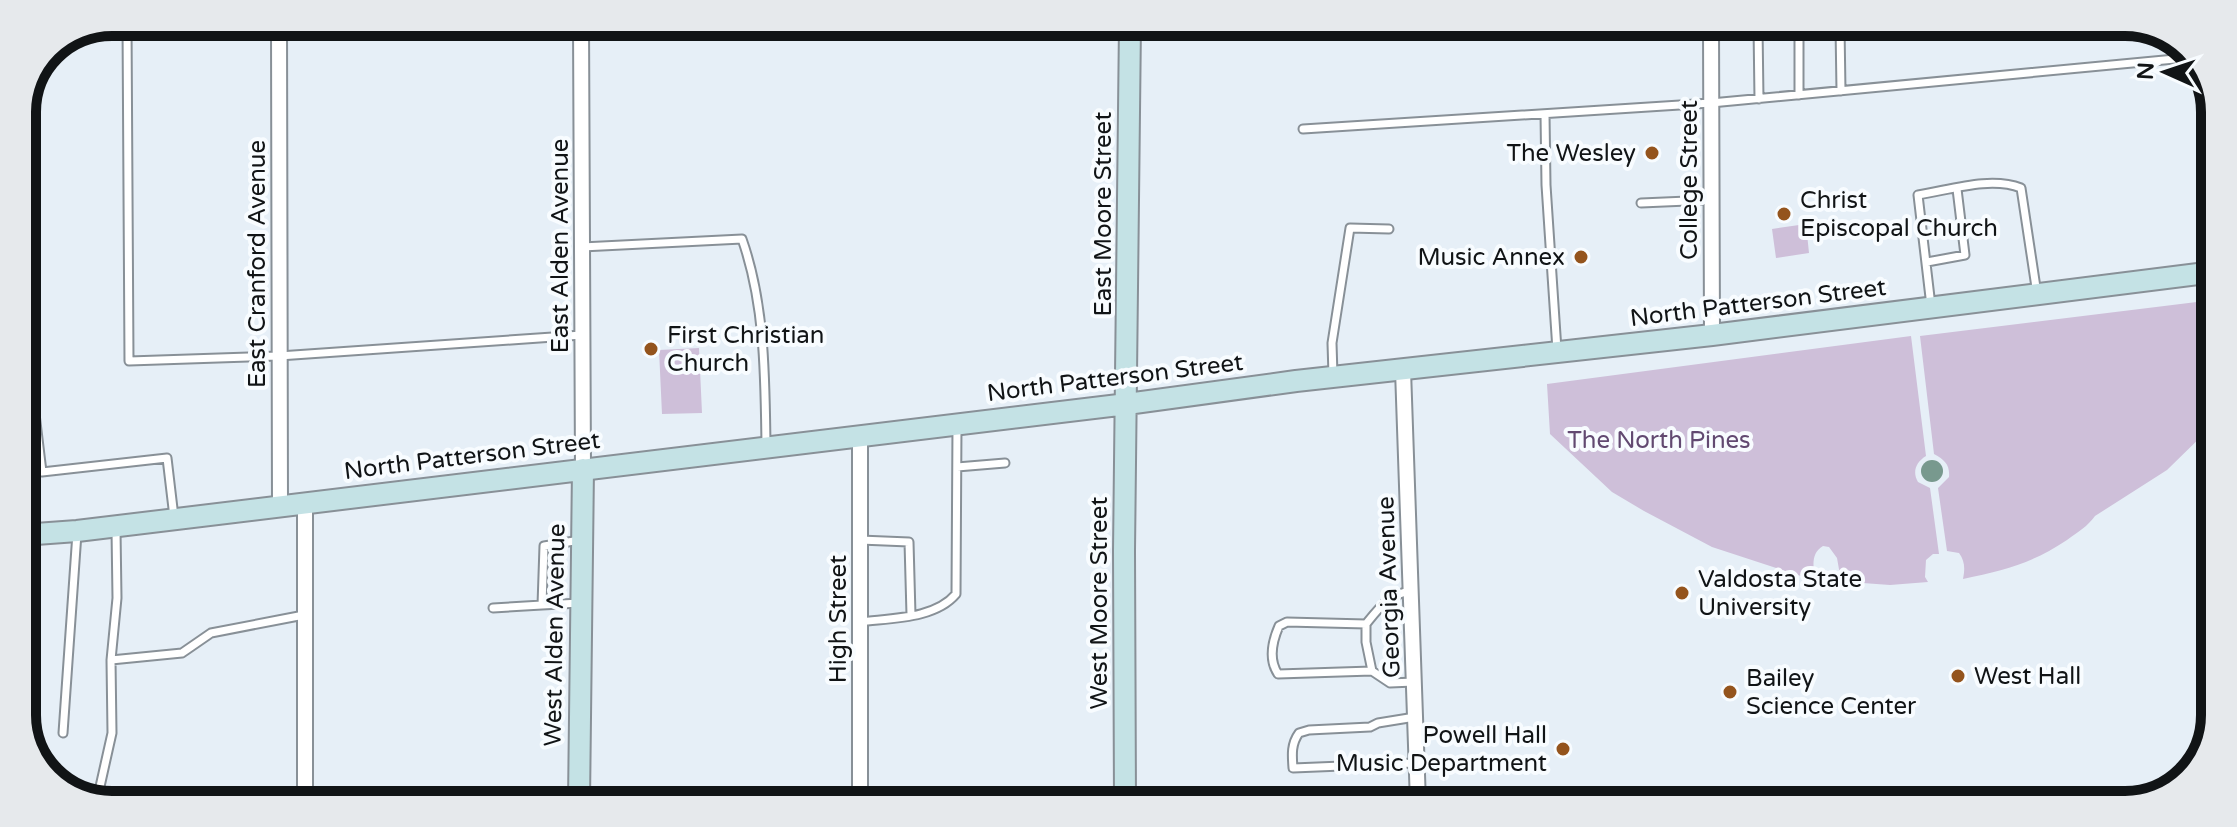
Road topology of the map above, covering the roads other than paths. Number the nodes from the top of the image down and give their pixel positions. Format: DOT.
graph roads {
  1 [pos="127,36"];
  2 [pos="279,36"];
  3 [pos="581,36"];
  4 [pos="1130,36"];
  5 [pos="1711,36"];
  6 [pos="1758,36"];
  7 [pos="1799,36"];
  8 [pos="1840,36"];
  9 [pos="2179,59"];
  10 [pos="1841,91"];
  11 [pos="1799,95"];
  12 [pos="1759,99"];
  13 [pos="1711,103"];
  14 [pos="1545,114"];
  15 [pos="1303,129"];
  16 [pos="1957,189"];
  17 [pos="1711,200"];
  18 [pos="1641,203"];
  19 [pos="1389,229"];
  20 [pos="582,247"];
  21 [pos="1927,262"];
  22 [pos="2201,274"];
  23 [pos="2037,295"];
  24 [pos="1931,309"];
  25 [pos="582,335"];
  26 [pos="1712,335"];
  27 [pos="1558,352"];
  28 [pos="279,356"];
  29 [pos="1403,370"];
  30 [pos="1333,377"];
  31 [pos="1127,404"];
  32 [pos="36,422"];
  33 [pos="957,423"];
  34 [pos="860,435"];
  35 [pos="766,447"];
  36 [pos="1005,463"];
  37 [pos="957,467"];
  38 [pos="583,469"];
  39 [pos="305,502"];
  40 [pos="280,506"];
  41 [pos="175,519"];
  42 [pos="116,526"];
  43 [pos="77,531"];
  44 [pos="36,534"];
  45 [pos="582,540"];
  46 [pos="860,540"];
  47 [pos="1411,591"];
  48 [pos="581,603"];
  49 [pos="542,605"];
  50 [pos="493,608"];
  51 [pos="306,615"];
  52 [pos="911,615"];
  53 [pos="860,622"];
  54 [pos="1366,624"];
  55 [pos="111,660"];
  56 [pos="1372,671"];
  57 [pos="1414,682"];
  58 [pos="1415,717"];
  59 [pos="63,733"];
  60 [pos="1416,763"];
  61 [pos="99,790"];
  62 [pos="305,791"];
  63 [pos="579,791"];
  64 [pos="860,791"];
  65 [pos="1125,791"];
  66 [pos="1417,791"];
  1 -- 28 [label="lane"];
  2 -- 28 [label="street, East Cranford Avenue"];
  3 -- 20 [label="street, East Alden Avenue"];
  4 -- 31 [label="main road, East Moore Street"];
  5 -- 13 [label="street, College Street"];
  6 -- 12 [label="lane"];
  7 -- 11 [label="lane"];
  8 -- 10 [label="lane"];
  9 -- 10 [label="lane"];
  10 -- 11 [label="lane"];
  11 -- 12 [label="lane"];
  12 -- 13 [label="lane"];
  13 -- 14 [label="lane"];
  13 -- 17 [label="street, College Street"];
  14 -- 15 [label="lane"];
  14 -- 27 [label="lane"];
  16 -- 21 [label="lane"];
  16 -- 21 [label="lane"];
  16 -- 23 [label="lane"];
  17 -- 18 [label="lane"];
  17 -- 26 [label="street, College Street"];
  19 -- 30 [label="lane"];
  20 -- 25 [label="street, East Alden Avenue"];
  20 -- 35 [label="lane"];
  21 -- 24 [label="lane"];
  22 -- 23 [label="main road, North Patterson Street"];
  23 -- 24 [label="main road, North Patterson Street"];
  24 -- 26 [label="main road, North Patterson Street"];
  25 -- 28 [label="lane"];
  25 -- 38 [label="street, East Alden Avenue"];
  26 -- 27 [label="main road, North Patterson Street"];
  27 -- 29 [label="main road, North Patterson Street"];
  28 -- 40 [label="street, East Cranford Avenue"];
  29 -- 30 [label="main road, North Patterson Street"];
  29 -- 47 [label="street, Georgia Avenue"];
  30 -- 31 [label="main road, North Patterson Street"];
  31 -- 33 [label="main road, North Patterson Street"];
  31 -- 65 [label="main road, West Moore Street"];
  32 -- 41 [label="lane"];
  33 -- 34 [label="main road, North Patterson Street"];
  33 -- 37 [label="lane"];
  34 -- 35 [label="main road, North Patterson Street"];
  34 -- 46 [label="street, High Street"];
  35 -- 38 [label="main road, North Patterson Street"];
  36 -- 37 [label="lane"];
  37 -- 52 [label="lane"];
  38 -- 39 [label="main road, North Patterson Street"];
  38 -- 45 [label="main road, West Alden Avenue"];
  39 -- 40 [label="main road, North Patterson Street"];
  39 -- 51 [label="street"];
  40 -- 41 [label="main road, North Patterson Street"];
  41 -- 42 [label="main road, North Patterson Street"];
  42 -- 43 [label="main road, North Patterson Street"];
  42 -- 55 [label="lane"];
  43 -- 44 [label="main road, North Patterson Street"];
  43 -- 59 [label="lane"];
  45 -- 48 [label="main road, West Alden Avenue"];
  45 -- 49 [label="lane"];
  46 -- 52 [label="lane"];
  46 -- 53 [label="street, High Street"];
  47 -- 54 [label="lane"];
  47 -- 57 [label="street, Georgia Avenue"];
  48 -- 49 [label="lane"];
  48 -- 63 [label="main road, West Alden Avenue"];
  49 -- 50 [label="lane"];
  51 -- 55 [label="lane"];
  51 -- 62 [label="street"];
  52 -- 53 [label="lane"];
  53 -- 64 [label="street, High Street"];
  54 -- 56 [label="lane"];
  54 -- 56 [label="lane"];
  55 -- 61 [label="lane"];
  56 -- 57 [label="lane"];
  57 -- 58 [label="street, Georgia Avenue"];
  58 -- 60 [label="street, Georgia Avenue"];
  58 -- 60 [label="lane"];
  60 -- 66 [label="street, Georgia Avenue"];
}
